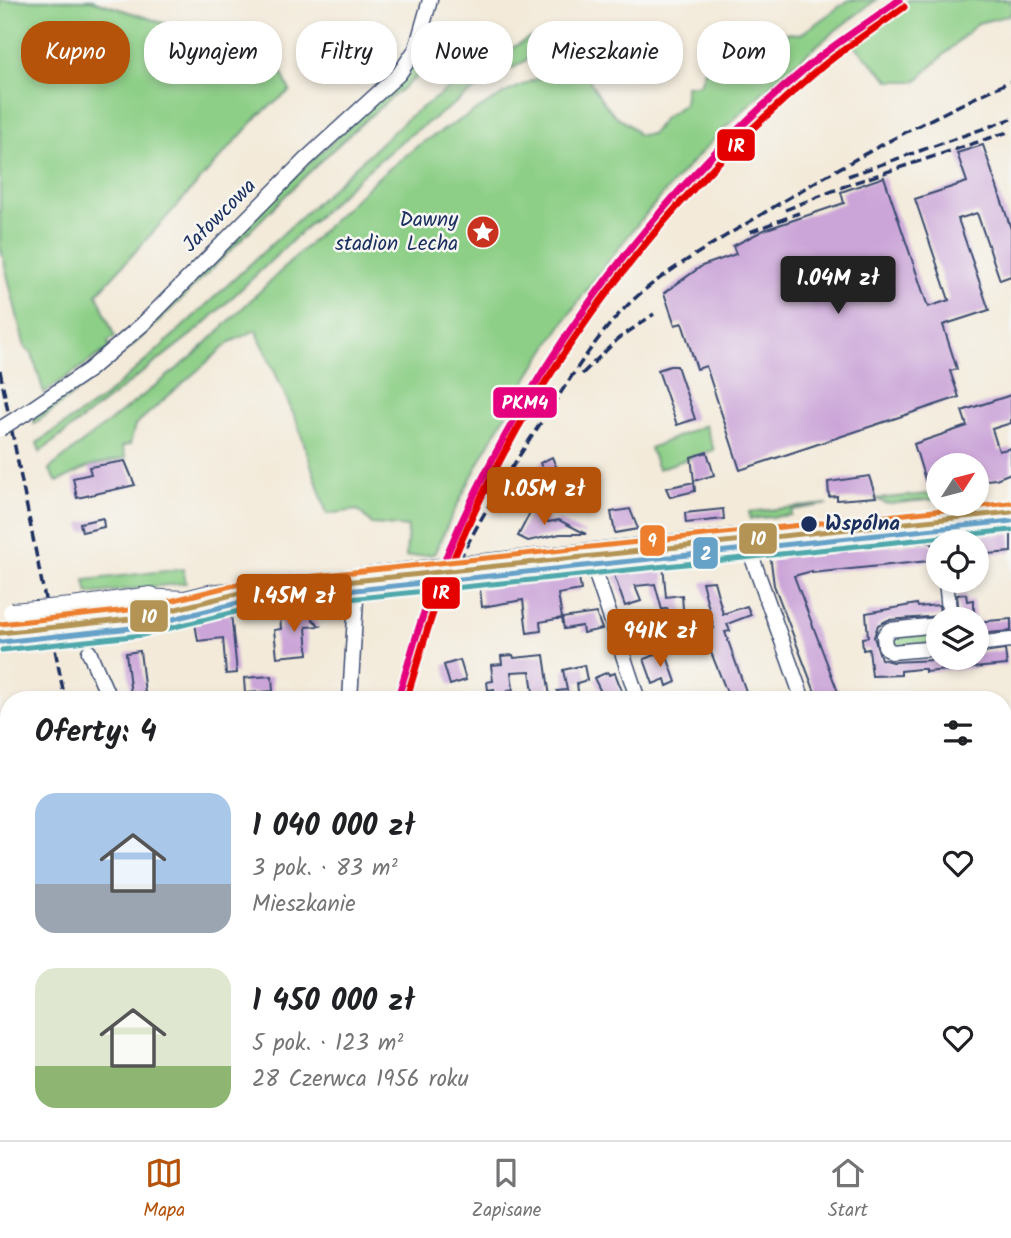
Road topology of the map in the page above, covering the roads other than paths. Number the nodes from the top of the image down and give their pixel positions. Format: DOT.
graph roads {
  1 [pos="428,1"];
  2 [pos="0,429"];
  3 [pos="1011,509"];
  4 [pos="989,511"];
  5 [pos="936,516"];
  6 [pos="938,530"];
  7 [pos="744,535"];
  8 [pos="589,553"];
  9 [pos="353,578"];
  10 [pos="6,613"];
  11 [pos="926,626"];
  12 [pos="1011,640"];
  13 [pos="989,643"];
  14 [pos="926,649"];
  15 [pos="89,652"];
  16 [pos="106,691"];
  17 [pos="351,691"];
  18 [pos="635,691"];
  19 [pos="800,691"];
  1 -- 2 [label="street, Jałowcowa, bridge"];
  3 -- 4 [label="street"];
  5 -- 6 [label="street"];
  5 -- 7 [label="street"];
  7 -- 8 [label="street"];
  7 -- 19 [label="street"];
  8 -- 9 [label="street, bridge"];
  8 -- 18 [label="street"];
  9 -- 10 [label="street, bridge"];
  9 -- 17 [label="street"];
  11 -- 14 [label="street"];
  12 -- 13 [label="street"];
  15 -- 16 [label="street"];
}
